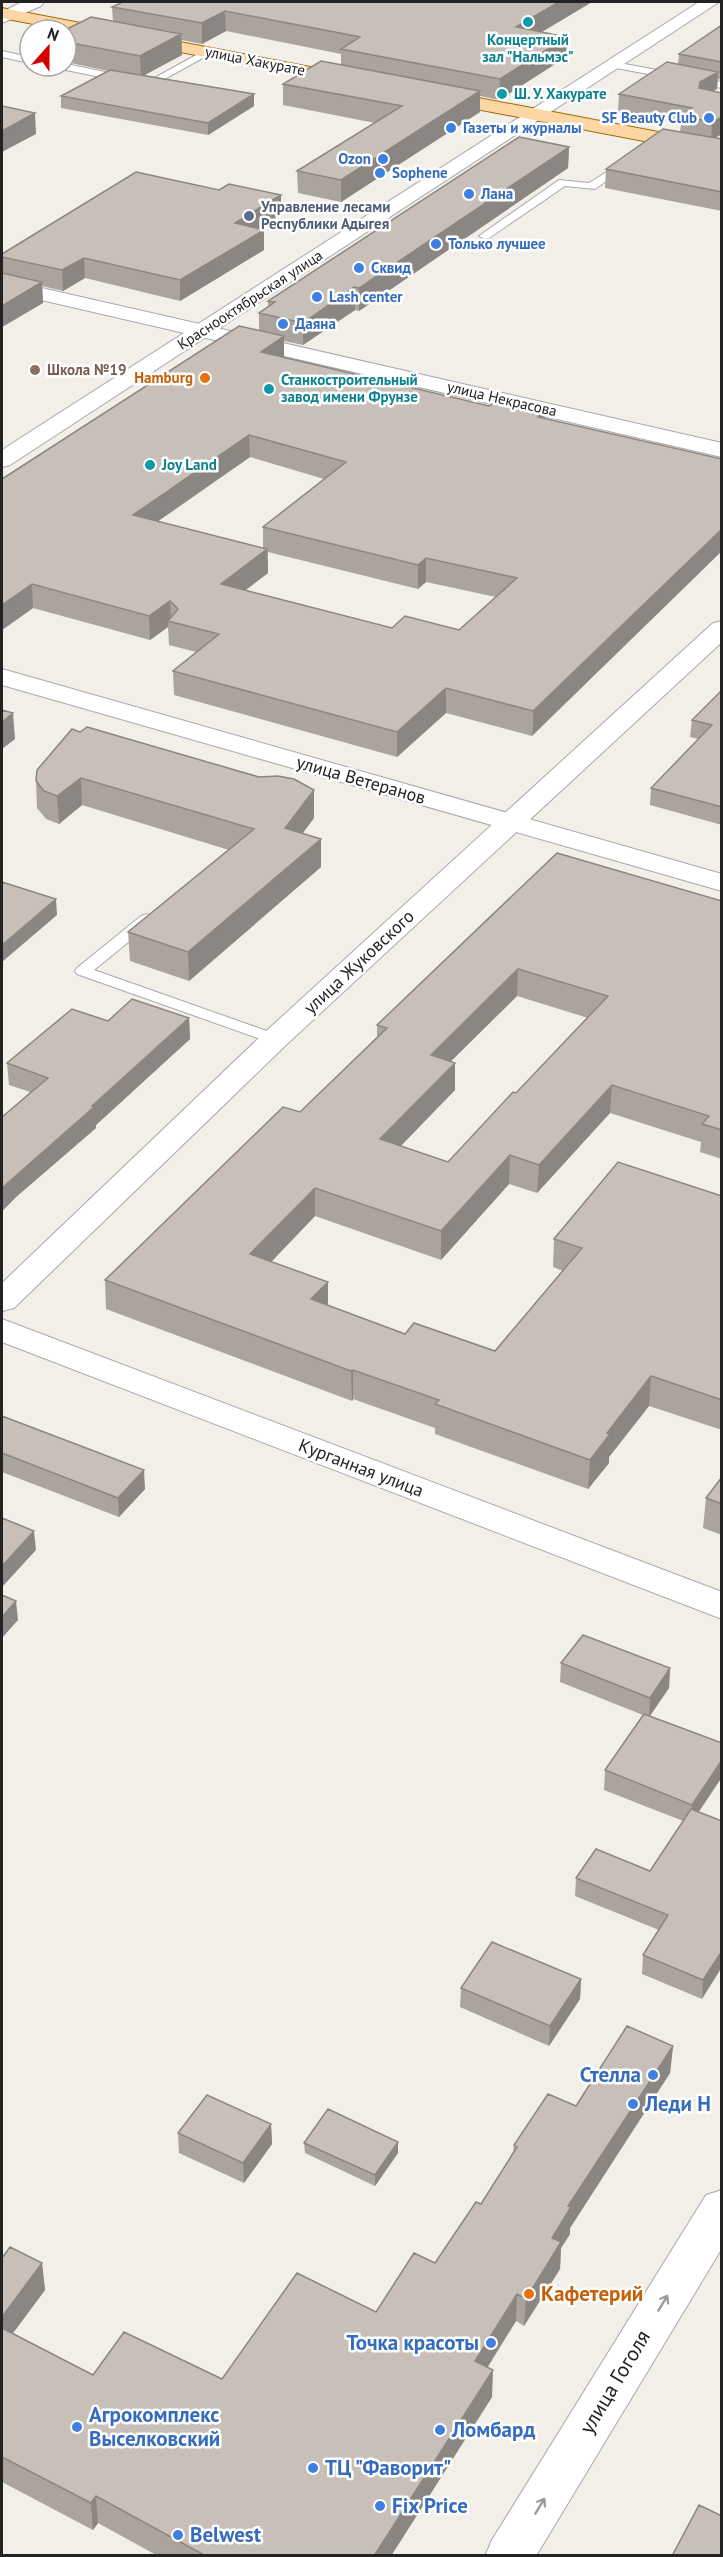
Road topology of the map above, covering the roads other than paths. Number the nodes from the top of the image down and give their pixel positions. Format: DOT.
graph roads {
  1 [pos="35,2"];
  2 [pos="710,2"];
  3 [pos="4,15"];
  4 [pos="207,52"];
  5 [pos="2,54"];
  6 [pos="18,57"];
  7 [pos="614,65"];
  8 [pos="78,69"];
  9 [pos="369,83"];
  10 [pos="722,85"];
  11 [pos="415,92"];
  12 [pos="537,116"];
  13 [pos="717,146"];
  14 [pos="633,158"];
  15 [pos="485,236"];
  16 [pos="2,285"];
  17 [pos="202,331"];
  18 [pos="722,450"];
  19 [pos="2,460"];
  20 [pos="722,628"];
  21 [pos="2,676"];
  22 [pos="510,823"];
  23 [pos="722,883"];
  24 [pos="163,907"];
  25 [pos="275,1039"];
  26 [pos="2,1301"];
  27 [pos="2,1330"];
  28 [pos="722,1606"];
  29 [pos="722,2208"];
  30 [pos="509,2556"];
  1 -- 3 [label="street"];
  2 -- 7 [label="street, Краснооктябрьская улица"];
  3 -- 4 [label="main road, улица Хакурате"];
  4 -- 8 [label="lane"];
  4 -- 9 [label="main road, улица Хакурате"];
  5 -- 6 [label="lane"];
  7 -- 10 [label="lane"];
  7 -- 12 [label="street, Краснооктябрьская улица"];
  11 -- 12 [label="main road"];
  12 -- 13 [label="main road"];
  12 -- 17 [label="street, Краснооктябрьская улица"];
  14 -- 15 [label="lane"];
  16 -- 17 [label="street, улица Некрасова"];
  17 -- 18 [label="street, улица Некрасова"];
  17 -- 19 [label="street, Краснооктябрьская улица"];
  20 -- 22 [label="street, улица Жуковского"];
  21 -- 22 [label="street, улица Ветеранов"];
  22 -- 23 [label="street, улица Ветеранов"];
  22 -- 25 [label="street, улица Жуковского"];
  24 -- 25 [label="lane"];
  25 -- 26 [label="street, улица Жуковского"];
  27 -- 28 [label="street, Курганная улица"];
  30 -- 29 [label="street, улица Гоголя, one-way"];
}
